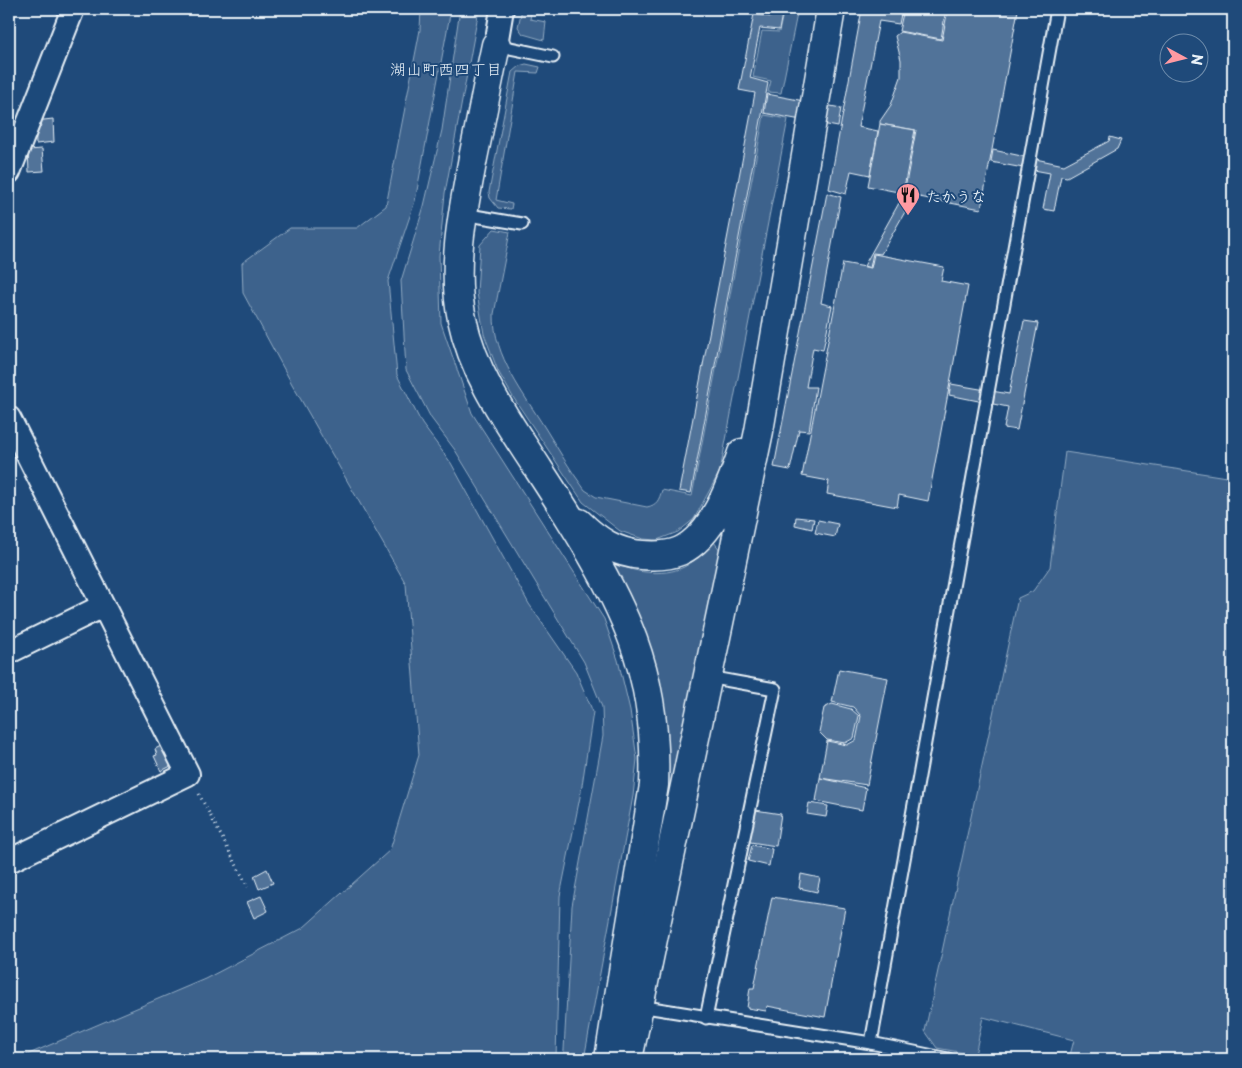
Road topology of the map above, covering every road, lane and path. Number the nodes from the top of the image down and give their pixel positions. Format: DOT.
graph roads {
  1 [pos="73,9"];
  2 [pos="502,9"];
  3 [pos="831,9"];
  4 [pos="1057,9"];
  5 [pos="496,45"];
  6 [pos="553,57"];
  7 [pos="9,172"];
  8 [pos="462,214"];
  9 [pos="522,224"];
  10 [pos="768,376"];
  11 [pos="9,418"];
  12 [pos="562,506"];
  13 [pos="103,606"];
  14 [pos="9,652"];
  15 [pos="708,677"];
  16 [pos="188,774"];
  17 [pos="9,861"];
  18 [pos="248,887"];
  19 [pos="629,1004"];
  20 [pos="706,1018"];
  21 [pos="871,1042"];
  22 [pos="609,1059"];
  23 [pos="628,1059"];
  24 [pos="948,1059"];
  1 -- 7 [label="street"];
  2 -- 5 [label="street"];
  3 -- 10 [label="street"];
  4 -- 21 [label="lane"];
  5 -- 6 [label="lane"];
  5 -- 8 [label="street"];
  8 -- 9 [label="lane"];
  8 -- 12 [label="street"];
  10 -- 12 [label="street"];
  10 -- 15 [label="street"];
  11 -- 13 [label="street"];
  12 -- 19 [label="street"];
  13 -- 14 [label="street"];
  13 -- 16 [label="street"];
  15 -- 19 [label="street"];
  15 -- 20 [label="lane"];
  16 -- 17 [label="street"];
  16 -- 18 [label="path"];
  19 -- 20 [label="lane"];
  19 -- 22 [label="street"];
  19 -- 23 [label="street"];
  20 -- 21 [label="lane"];
  21 -- 24 [label="lane"];
}
